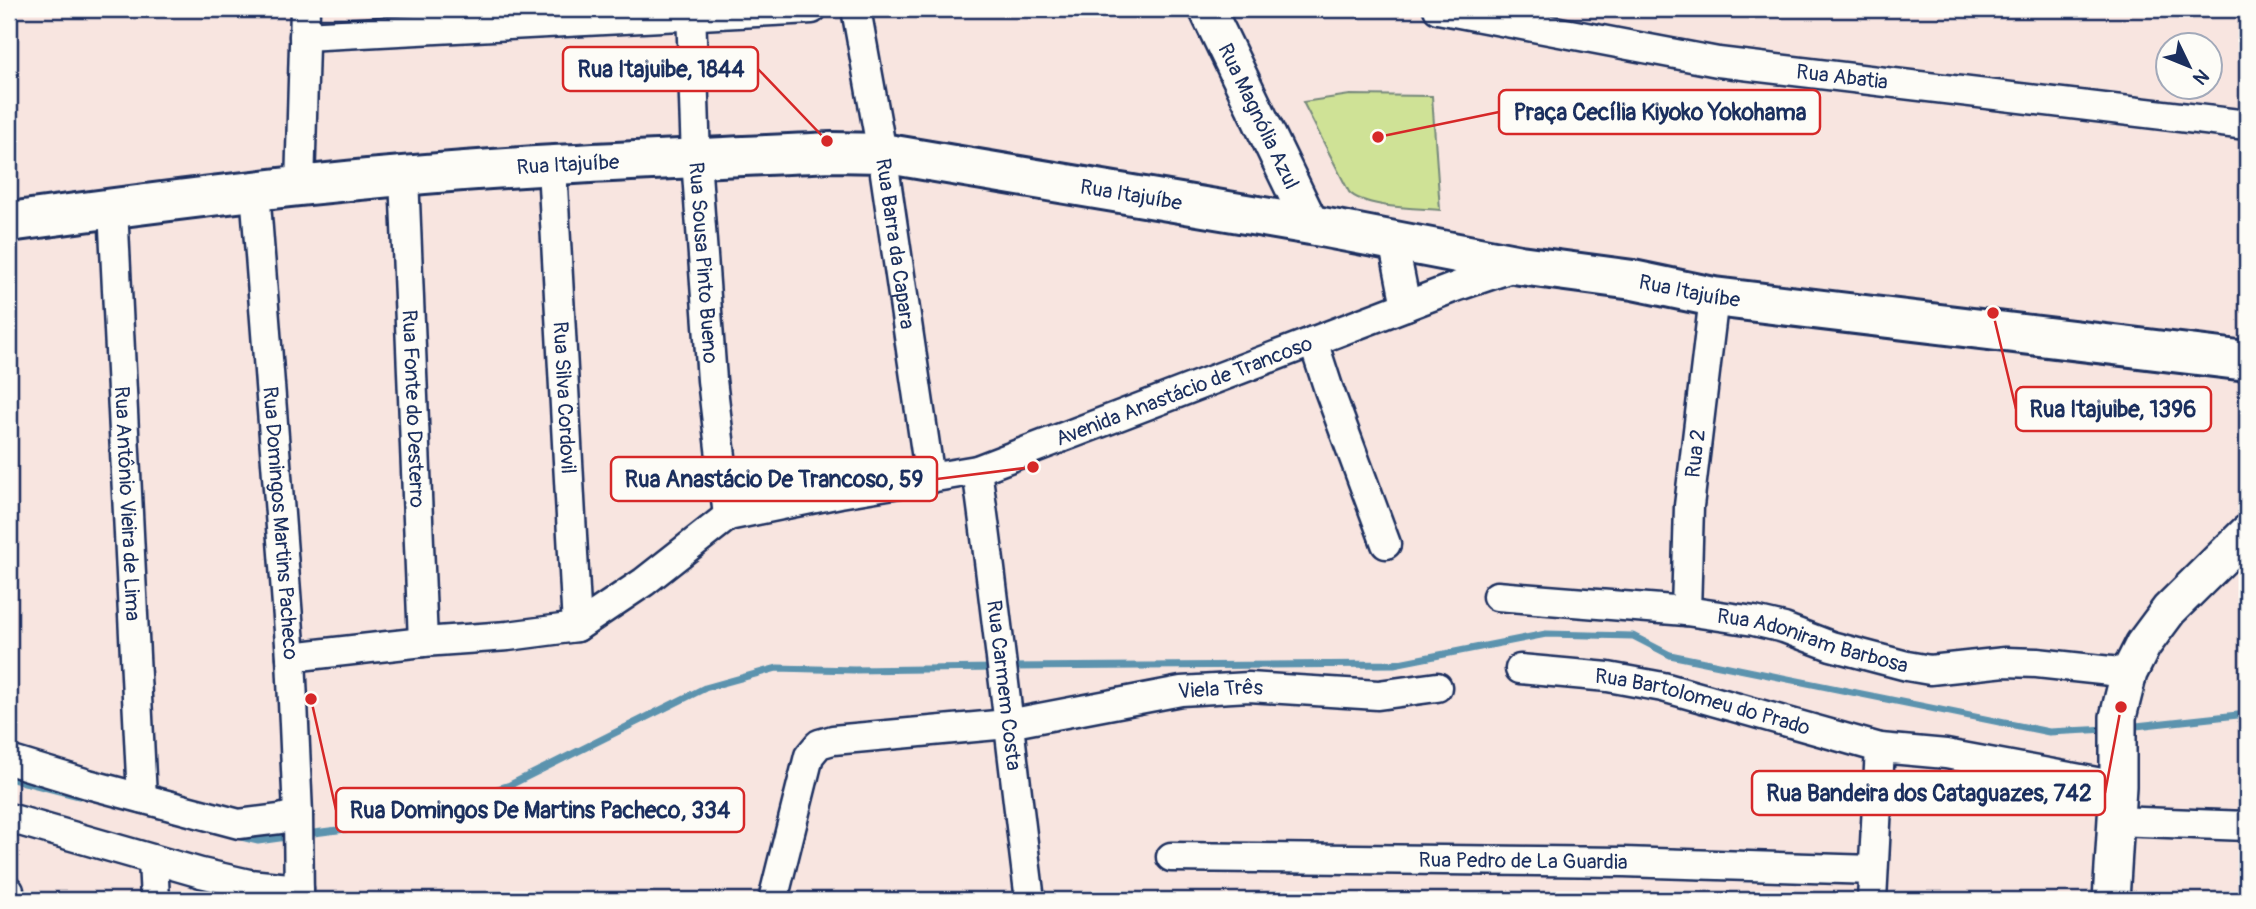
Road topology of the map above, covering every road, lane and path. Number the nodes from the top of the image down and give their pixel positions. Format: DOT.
graph roads {
  1 [pos="812,9"];
  2 [pos="856,9"];
  3 [pos="1207,9"];
  4 [pos="1438,9"];
  5 [pos="692,13"];
  6 [pos="304,22"];
  7 [pos="2247,125"];
  8 [pos="882,153"];
  9 [pos="696,159"];
  10 [pos="551,167"];
  11 [pos="404,176"];
  12 [pos="300,187"];
  13 [pos="255,190"];
  14 [pos="113,208"];
  15 [pos="9,222"];
  16 [pos="1311,225"];
  17 [pos="1393,240"];
  18 [pos="1520,265"];
  19 [pos="1714,297"];
  20 [pos="1406,306"];
  21 [pos="1313,341"];
  22 [pos="2247,361"];
  23 [pos="977,470"];
  24 [pos="930,480"];
  25 [pos="728,516"];
  26 [pos="2246,539"];
  27 [pos="1387,544"];
  28 [pos="1497,596"];
  29 [pos="1686,611"];
  30 [pos="578,627"];
  31 [pos="424,642"];
  32 [pos="291,657"];
  33 [pos="1520,669"];
  34 [pos="2129,673"];
  35 [pos="1437,687"];
  36 [pos="1008,719"];
  37 [pos="1881,748"];
  38 [pos="9,760"];
  39 [pos="2118,773"];
  40 [pos="142,798"];
  41 [pos="9,818"];
  42 [pos="299,819"];
  43 [pos="2115,821"];
  44 [pos="2247,826"];
  45 [pos="1171,857"];
  46 [pos="153,860"];
  47 [pos="1873,870"];
  48 [pos="299,890"];
  49 [pos="9,891"];
  50 [pos="9,900"];
  51 [pos="155,900"];
  52 [pos="773,900"];
  53 [pos="1030,900"];
  54 [pos="1872,900"];
  55 [pos="2111,900"];
  1 -- 5 [label="street"];
  2 -- 8 [label="street, Rua Barra da Capara"];
  3 -- 16 [label="street, Rua Magnólia Azul"];
  4 -- 7 [label="street, Rua Abatia"];
  5 -- 6 [label="street"];
  5 -- 9 [label="street, Rua Sousa Pinto Bueno"];
  6 -- 12 [label="street"];
  8 -- 9 [label="main road, Rua Itajuíbe"];
  8 -- 16 [label="main road, Rua Itajuíbe"];
  8 -- 24 [label="street, Rua Barra da Capara"];
  9 -- 10 [label="main road, Rua Itajuíbe"];
  9 -- 25 [label="street, Rua Sousa Pinto Bueno"];
  10 -- 11 [label="main road, Rua Itajuíbe"];
  10 -- 30 [label="street, Rua Silva Cordovil"];
  11 -- 12 [label="main road, Rua Itajuíbe"];
  11 -- 31 [label="street, Rua Fonte do Desterro"];
  12 -- 13 [label="main road, Rua Itajuíbe"];
  13 -- 14 [label="main road, Rua Itajuíbe"];
  13 -- 32 [label="street, Rua Domingos Martins Pacheco"];
  14 -- 15 [label="main road, Rua Itajuíbe"];
  14 -- 40 [label="street, Rua Antônio Vieira de Lima"];
  16 -- 17 [label="main road, Rua Itajuíbe"];
  17 -- 18 [label="main road, Rua Itajuíbe"];
  17 -- 20 [label="street"];
  18 -- 19 [label="main road, Rua Itajuíbe"];
  18 -- 20 [label="street, Avenida Anastácio de Trancoso"];
  19 -- 22 [label="main road, Rua Itajuíbe"];
  19 -- 29 [label="street, Rua 2"];
  20 -- 21 [label="street, Avenida Anastácio de Trancoso"];
  21 -- 23 [label="street, Avenida Anastácio de Trancoso"];
  21 -- 27 [label="street"];
  23 -- 24 [label="street, Avenida Anastácio de Trancoso"];
  23 -- 36 [label="street, Rua Carmem Costa"];
  24 -- 25 [label="street, Avenida Anastácio de Trancoso"];
  25 -- 30 [label="street, Avenida Anastácio de Trancoso"];
  26 -- 34 [label="street"];
  28 -- 29 [label="street, Rua Adoniram Barbosa"];
  29 -- 34 [label="street, Rua Adoniram Barbosa"];
  30 -- 31 [label="street, Avenida Anastácio de Trancoso"];
  31 -- 32 [label="street, Avenida Anastácio de Trancoso"];
  32 -- 42 [label="street, Rua Domingos Martins Pacheco"];
  33 -- 37 [label="street, Rua Bartolomeu do Prado"];
  34 -- 39 [label="street"];
  35 -- 36 [label="street, Viela Três"];
  36 -- 52 [label="street, Viela Três"];
  36 -- 53 [label="street, Rua Carmem Costa"];
  37 -- 39 [label="street, Rua Bartolomeu do Prado"];
  37 -- 47 [label="street"];
  38 -- 40 [label="street"];
  39 -- 43 [label="street"];
  40 -- 42 [label="street"];
  41 -- 46 [label="street"];
  42 -- 48 [label="street, Rua Domingos Martins Pacheco"];
  43 -- 44 [label="street"];
  43 -- 55 [label="street"];
  45 -- 47 [label="street, Rua Pedro de La Guardia"];
  46 -- 48 [label="street"];
  46 -- 51 [label="street"];
  47 -- 54 [label="street"];
  49 -- 50 [label="street"];
}
